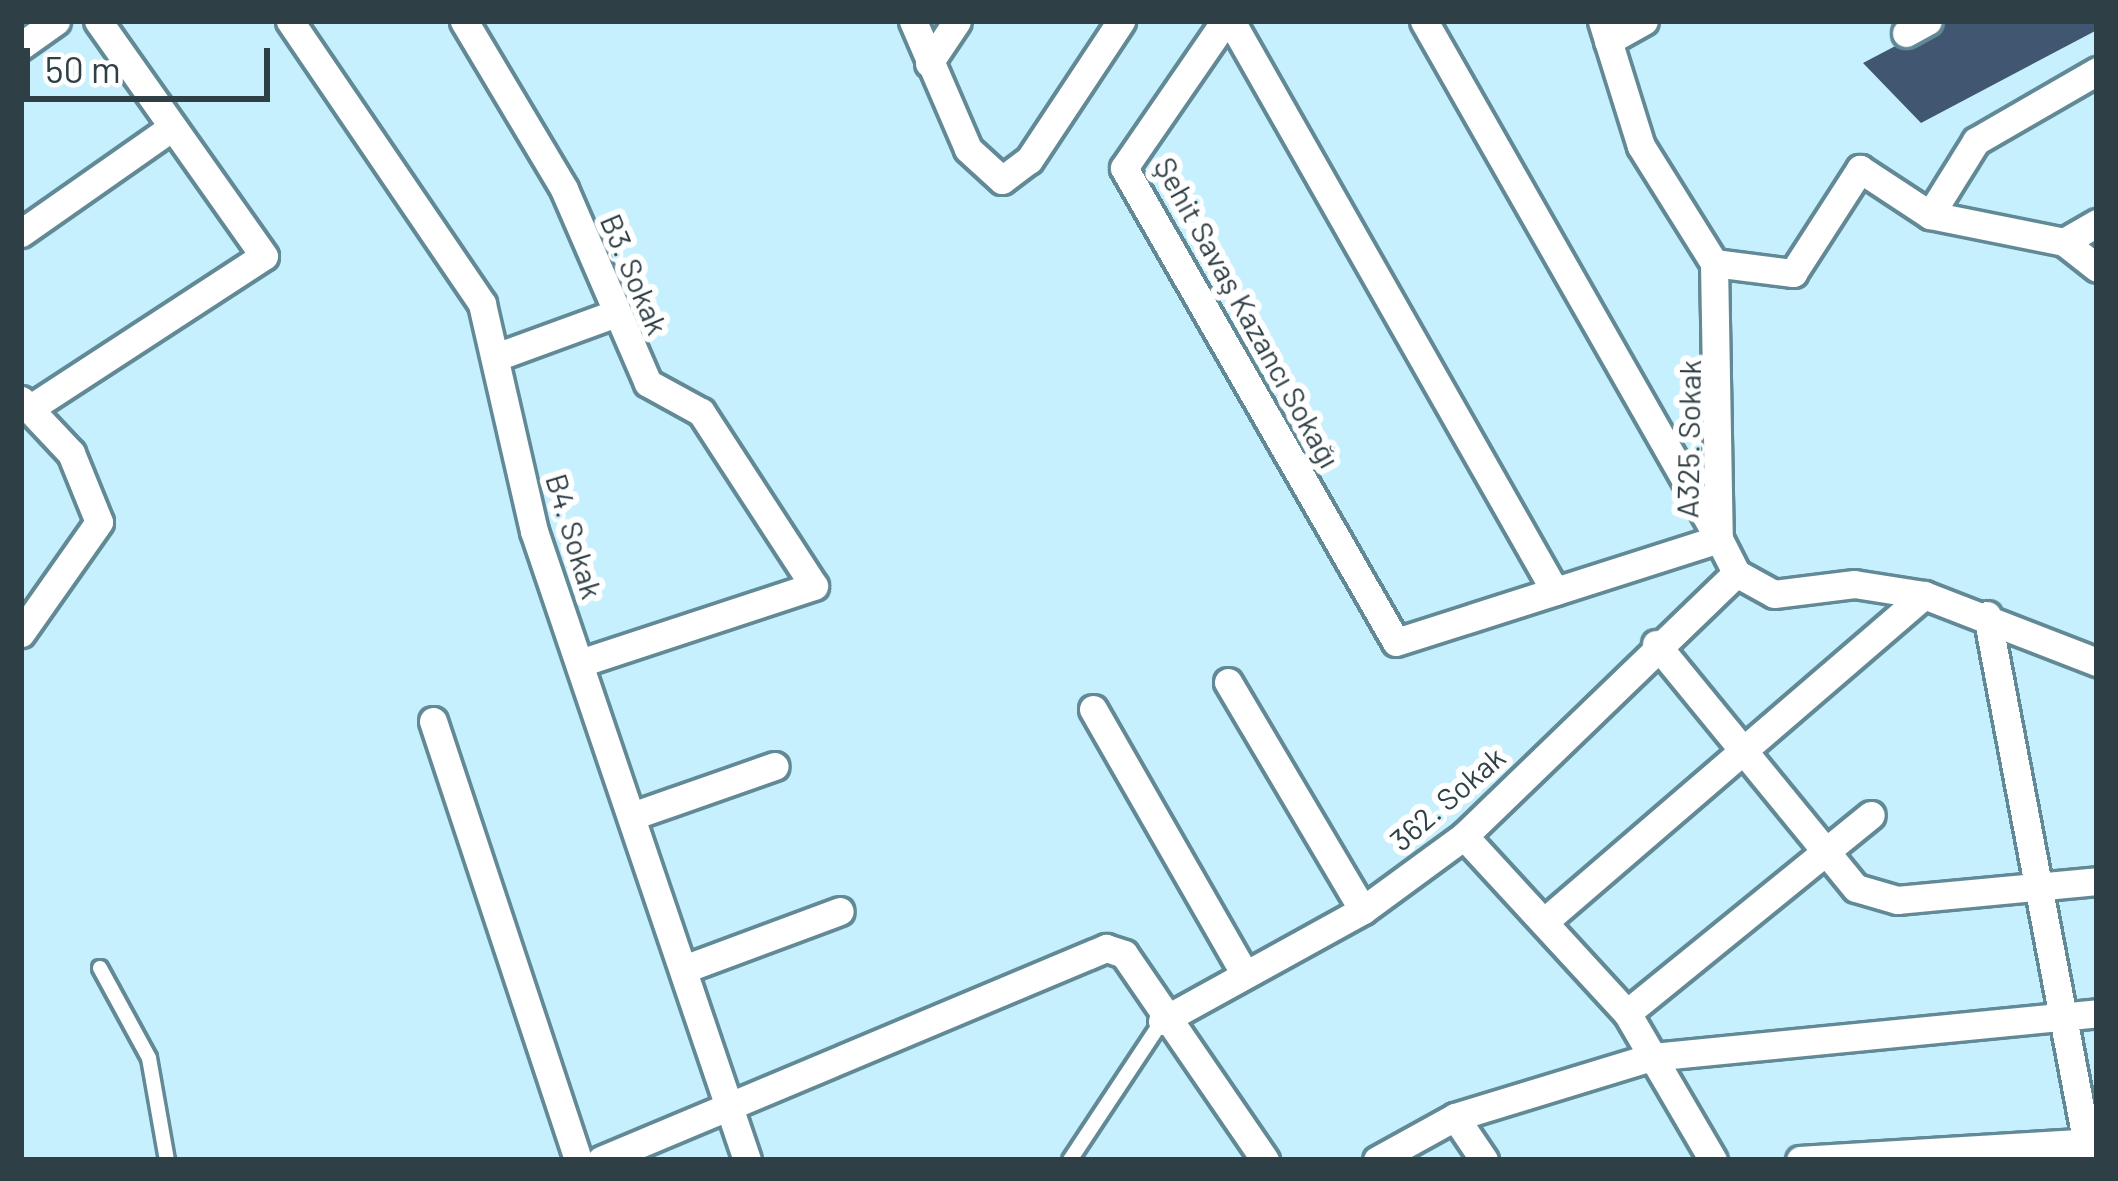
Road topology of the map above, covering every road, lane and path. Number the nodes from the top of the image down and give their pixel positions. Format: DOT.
graph roads {
  1 [pos="56,21"];
  2 [pos="98,21"];
  3 [pos="290,21"];
  4 [pos="464,21"];
  5 [pos="913,21"];
  6 [pos="957,21"];
  7 [pos="1121,21"];
  8 [pos="1228,21"];
  9 [pos="1424,21"];
  10 [pos="1644,21"];
  11 [pos="1605,31"];
  12 [pos="21,46"];
  13 [pos="929,63"];
  14 [pos="2097,71"];
  15 [pos="171,128"];
  16 [pos="1930,215"];
  17 [pos="2097,223"];
  18 [pos="21,233"];
  19 [pos="2064,242"];
  20 [pos="1714,263"];
  21 [pos="2097,268"];
  22 [pos="611,315"];
  23 [pos="496,357"];
  24 [pos="25,405"];
  25 [pos="1719,538"];
  26 [pos="1736,573"];
  27 [pos="1555,591"];
  28 [pos="1924,596"];
  29 [pos="1987,615"];
  30 [pos="21,633"];
  31 [pos="1656,644"];
  32 [pos="580,662"];
  33 [pos="2097,662"];
  34 [pos="1228,682"];
  35 [pos="1093,709"];
  36 [pos="434,721"];
  37 [pos="1744,749"];
  38 [pos="776,766"];
  39 [pos="1871,815"];
  40 [pos="632,816"];
  41 [pos="1464,836"];
  42 [pos="1828,849"];
  43 [pos="2097,880"];
  44 [pos="2036,886"];
  45 [pos="840,910"];
  46 [pos="1363,910"];
  47 [pos="1545,921"];
  48 [pos="100,968"];
  49 [pos="684,969"];
  50 [pos="1245,974"];
  51 [pos="1627,1012"];
  52 [pos="2097,1013"];
  53 [pos="2059,1016"];
  54 [pos="1162,1022"];
  55 [pos="1651,1057"];
  56 [pos="730,1107"];
  57 [pos="1455,1117"];
  58 [pos="2091,1148"];
  59 [pos="167,1160"];
  60 [pos="578,1160"];
  61 [pos="601,1160"];
  62 [pos="747,1160"];
  63 [pos="1070,1160"];
  64 [pos="1265,1160"];
  65 [pos="1377,1160"];
  66 [pos="1484,1160"];
  67 [pos="1713,1160"];
  68 [pos="1800,1160"];
  1 -- 12 [label="street"];
  2 -- 15 [label="street"];
  3 -- 23 [label="street, B4. Sokak"];
  4 -- 22 [label="street, B3. Sokak"];
  5 -- 13 [label="street"];
  6 -- 13 [label="street"];
  7 -- 13 [label="street"];
  8 -- 27 [label="street"];
  8 -- 27 [label="street, Şehit Savaş Kazancı Sokağı"];
  9 -- 25 [label="street"];
  10 -- 11 [label="street"];
  11 -- 20 [label="street"];
  14 -- 16 [label="street"];
  15 -- 18 [label="street"];
  15 -- 24 [label="street"];
  16 -- 19 [label="street"];
  16 -- 20 [label="street"];
  17 -- 19 [label="street"];
  19 -- 21 [label="street"];
  20 -- 25 [label="street, A325. Sokak"];
  22 -- 23 [label="street"];
  22 -- 32 [label="street, B3. Sokak"];
  23 -- 32 [label="street, B4. Sokak"];
  24 -- 30 [label="street"];
  25 -- 26 [label="street, A325. Sokak"];
  25 -- 27 [label="street"];
  26 -- 28 [label="street"];
  26 -- 31 [label="street, 362. Sokak"];
  28 -- 29 [label="street"];
  28 -- 37 [label="street"];
  29 -- 33 [label="street"];
  29 -- 44 [label="street"];
  31 -- 37 [label="street"];
  31 -- 41 [label="street, 362. Sokak"];
  32 -- 40 [label="street, B4. Sokak"];
  34 -- 46 [label="street"];
  35 -- 50 [label="street"];
  36 -- 60 [label="street"];
  37 -- 42 [label="street"];
  37 -- 47 [label="street"];
  38 -- 40 [label="street"];
  39 -- 42 [label="street"];
  40 -- 49 [label="street, B4. Sokak"];
  41 -- 46 [label="street, 362. Sokak"];
  41 -- 47 [label="street"];
  42 -- 44 [label="street"];
  42 -- 51 [label="street"];
  43 -- 44 [label="street"];
  44 -- 53 [label="street"];
  45 -- 49 [label="street"];
  46 -- 50 [label="street, 362. Sokak"];
  47 -- 51 [label="street"];
  48 -- 59 [label="lane"];
  49 -- 56 [label="street, B4. Sokak"];
  50 -- 54 [label="street, 362. Sokak"];
  51 -- 55 [label="street"];
  52 -- 53 [label="street"];
  53 -- 55 [label="street"];
  53 -- 58 [label="street"];
  54 -- 56 [label="street"];
  54 -- 63 [label="lane"];
  54 -- 64 [label="street"];
  55 -- 57 [label="street"];
  55 -- 67 [label="street"];
  56 -- 61 [label="street"];
  56 -- 62 [label="street, B4. Sokak"];
  57 -- 65 [label="street"];
  57 -- 66 [label="street"];
  58 -- 68 [label="street"];
}
